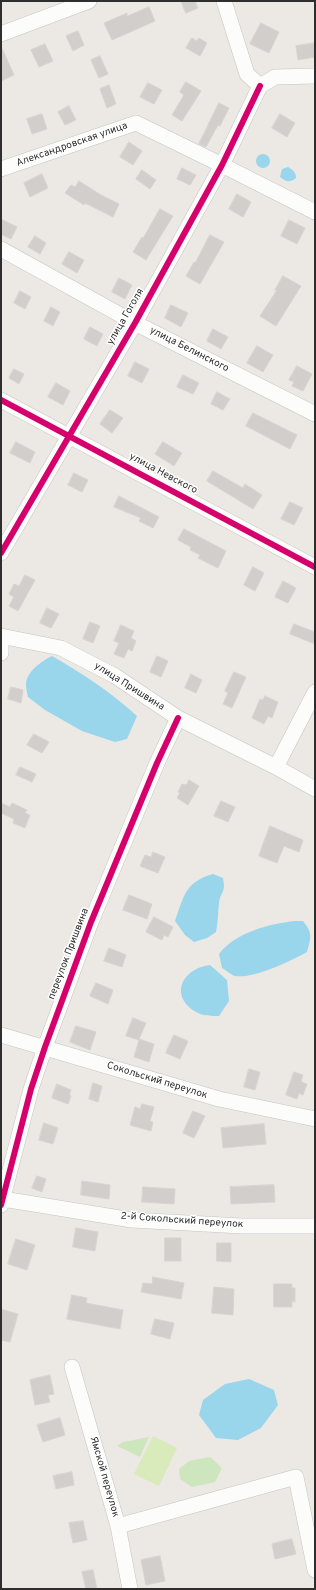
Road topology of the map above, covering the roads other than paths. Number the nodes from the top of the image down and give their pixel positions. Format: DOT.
graph roads {
  1 [pos="89,1"];
  2 [pos="224,1"];
  3 [pos="1,34"];
  4 [pos="315,76"];
  5 [pos="260,86"];
  6 [pos="222,164"];
  7 [pos="1,169"];
  8 [pos="315,212"];
  9 [pos="1,249"];
  10 [pos="135,323"];
  11 [pos="1,400"];
  12 [pos="315,414"];
  13 [pos="69,436"];
  14 [pos="1,553"];
  15 [pos="315,567"];
  16 [pos="1,636"];
  17 [pos="1,646"];
  18 [pos="1,653"];
  19 [pos="315,692"];
  20 [pos="178,718"];
  21 [pos="276,767"];
  22 [pos="315,789"];
  23 [pos="1,1035"];
  24 [pos="44,1047"];
  25 [pos="315,1119"];
  26 [pos="2,1202"];
  27 [pos="315,1226"];
  28 [pos="72,1367"];
  29 [pos="118,1526"];
  30 [pos="315,1570"];
  31 [pos="130,1589"];
  1 -- 3 [label="street"];
  2 -- 5 [label="street"];
  4 -- 5 [label="street"];
  5 -- 6 [label="street, улица Гоголя"];
  6 -- 7 [label="street, Александровская улица"];
  6 -- 8 [label="street, Александровская улица"];
  6 -- 10 [label="street, улица Гоголя"];
  9 -- 10 [label="street, улица Белинского"];
  10 -- 12 [label="street, улица Белинского"];
  10 -- 13 [label="street, улица Гоголя"];
  11 -- 13 [label="street, улица Невского"];
  13 -- 14 [label="street, улица Гоголя"];
  13 -- 15 [label="street, улица Невского"];
  16 -- 20 [label="street, улица Пришвина"];
  17 -- 18 [label="street"];
  19 -- 21 [label="street"];
  20 -- 21 [label="street, улица Пришвина"];
  20 -- 24 [label="street, переулок Пришвина"];
  21 -- 22 [label="street, улица Пришвина"];
  23 -- 24 [label="street, Сокольский переулок"];
  24 -- 25 [label="street, Сокольский переулок"];
  24 -- 26 [label="street, переулок Пришвина"];
  26 -- 27 [label="street, 2-й Сокольский переулок"];
  28 -- 29 [label="street, Ямской переулок"];
  29 -- 30 [label="street"];
  29 -- 31 [label="street, Ямской переулок"];
}
